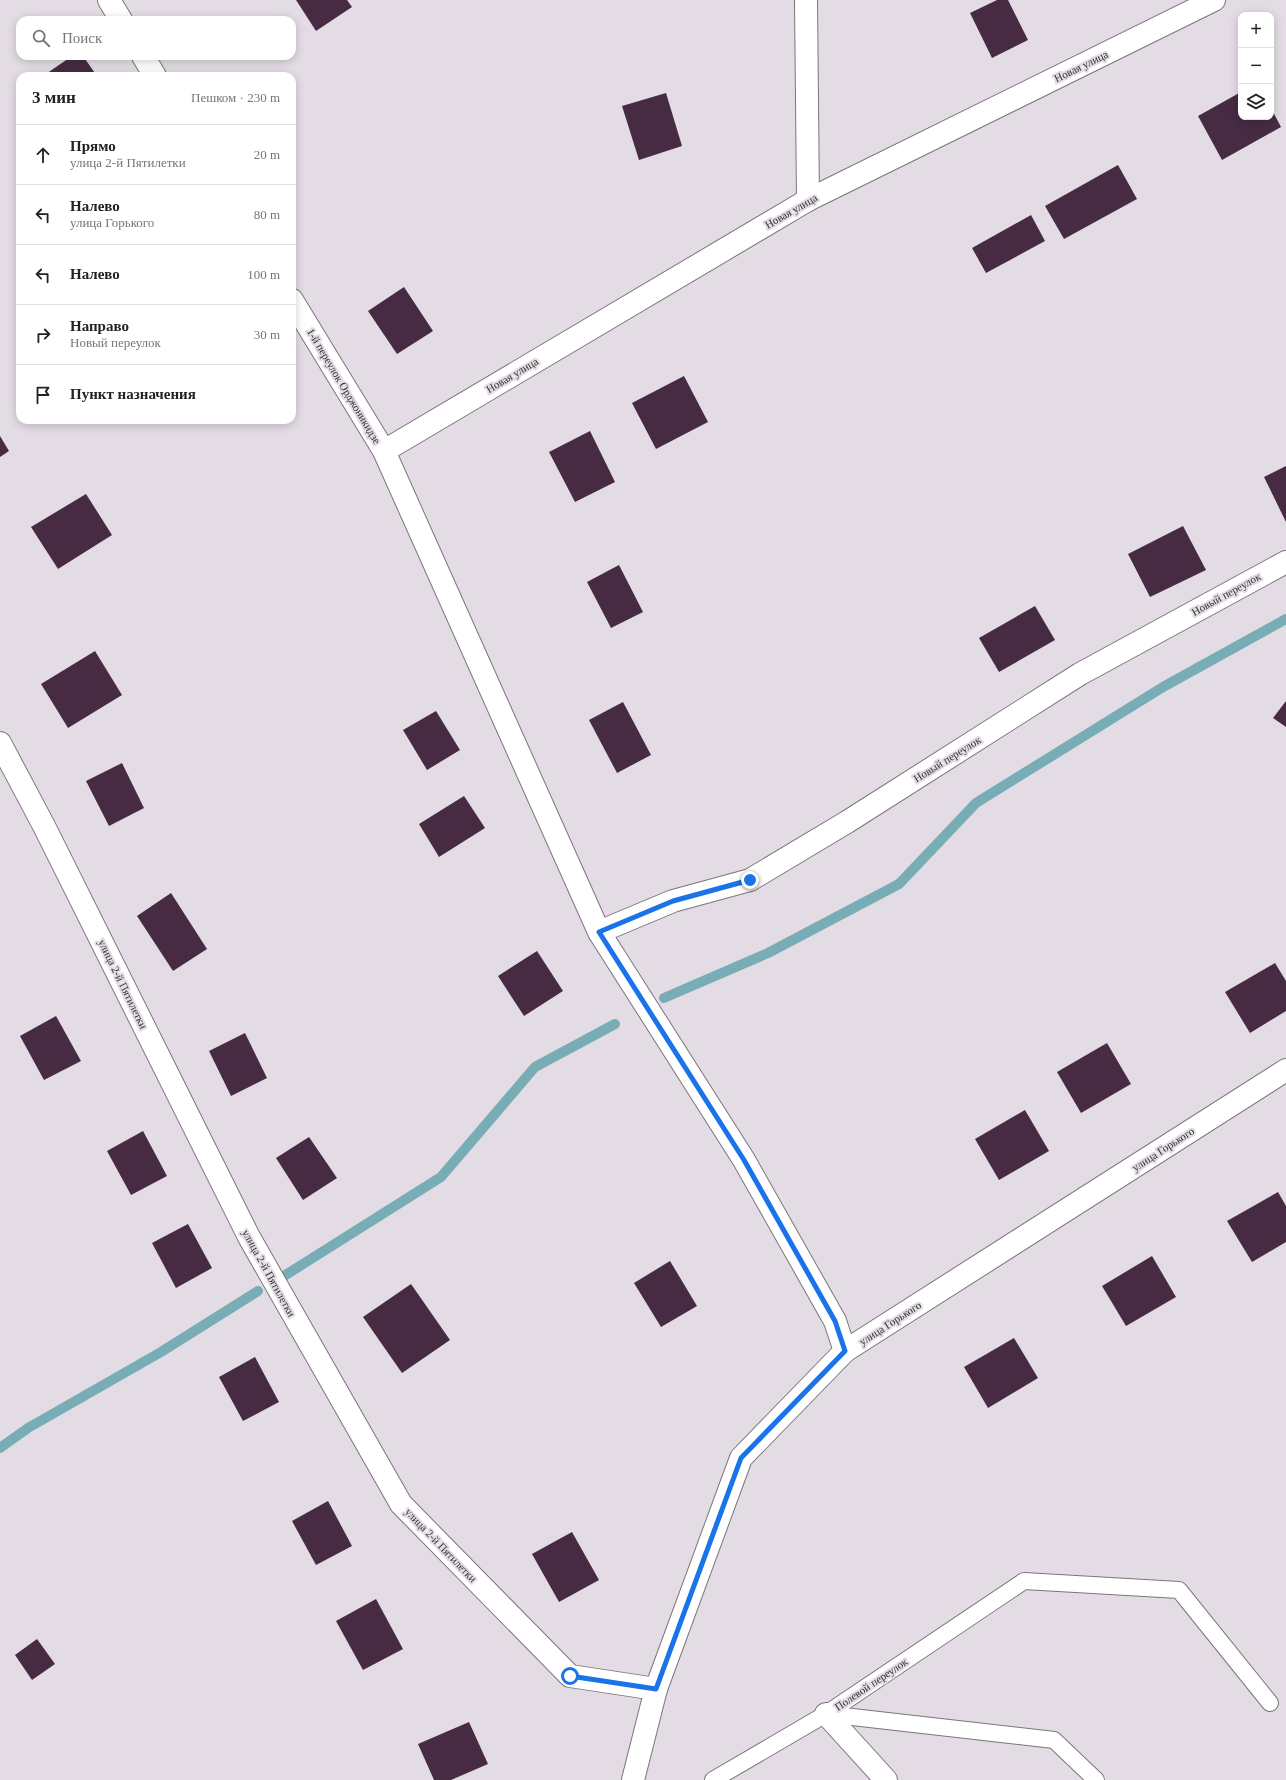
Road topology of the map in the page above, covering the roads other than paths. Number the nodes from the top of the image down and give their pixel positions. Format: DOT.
graph roads {
  1 [pos="109,0"];
  2 [pos="806,0"];
  3 [pos="1214,0"];
  4 [pos="119,16"];
  5 [pos="145,60"];
  6 [pos="153,72"];
  7 [pos="808,200"];
  8 [pos="296,307"];
  9 [pos="384,451"];
  10 [pos="1286,562"];
  11 [pos="0,743"];
  12 [pos="599,932"];
  13 [pos="1286,1070"];
  14 [pos="845,1351"];
  15 [pos="656,1689"];
  16 [pos="1270,1703"];
  17 [pos="826,1714"];
  18 [pos="633,1780"];
  19 [pos="713,1780"];
  20 [pos="886,1780"];
  21 [pos="1096,1780"];
  1 -- 4 [label="street"];
  2 -- 7 [label="street"];
  3 -- 7 [label="street, Новая улица"];
  5 -- 6 [label="street"];
  7 -- 9 [label="street, Новая улица"];
  8 -- 9 [label="street, 1-й переулок Орджоникидзе"];
  9 -- 12 [label="street, 1-й переулок Орджоникидзе"];
  10 -- 12 [label="street, Новый переулок"];
  11 -- 15 [label="street, улица 2-й Пятилетки"];
  12 -- 14 [label="street, 1-й переулок Орджоникидзе"];
  13 -- 14 [label="street, улица Горького"];
  14 -- 15 [label="street, улица Горького"];
  15 -- 18 [label="street, улица Горького"];
  16 -- 17 [label="lane, Полевой переулок"];
  17 -- 19 [label="lane, Полевой переулок"];
  17 -- 20 [label="street"];
  17 -- 21 [label="lane"];
}
